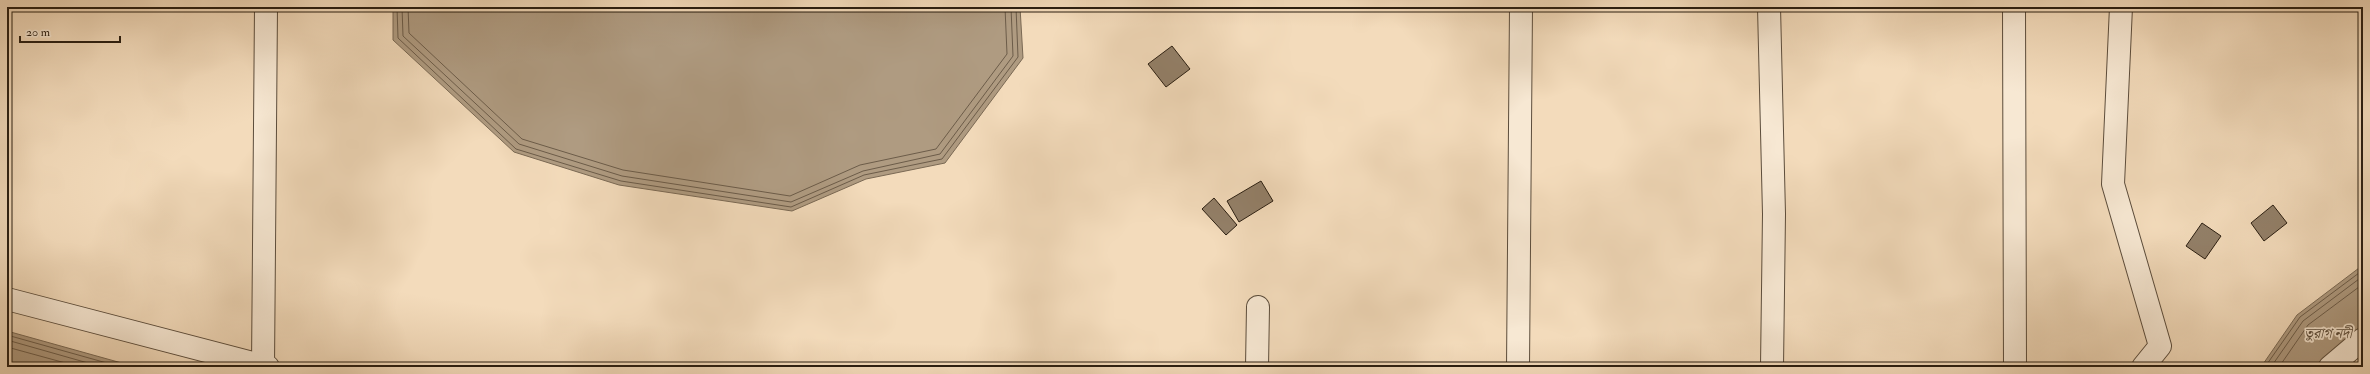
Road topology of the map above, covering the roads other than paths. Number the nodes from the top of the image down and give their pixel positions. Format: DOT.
graph roads {
  1 [pos="266,7"];
  2 [pos="1521,7"];
  3 [pos="1769,7"];
  4 [pos="2014,7"];
  5 [pos="2122,7"];
  6 [pos="7,299"];
  7 [pos="1258,307"];
  8 [pos="2363,339"];
  9 [pos="265,366"];
  10 [pos="1257,367"];
  11 [pos="1518,367"];
  12 [pos="1772,367"];
  13 [pos="2015,367"];
  14 [pos="2143,367"];
  15 [pos="2330,367"];
  1 -- 9 [label="street"];
  2 -- 11 [label="street"];
  3 -- 12 [label="street"];
  4 -- 13 [label="street"];
  5 -- 14 [label="street"];
  6 -- 9 [label="street"];
  7 -- 10 [label="street"];
  8 -- 15 [label="street"];
}
